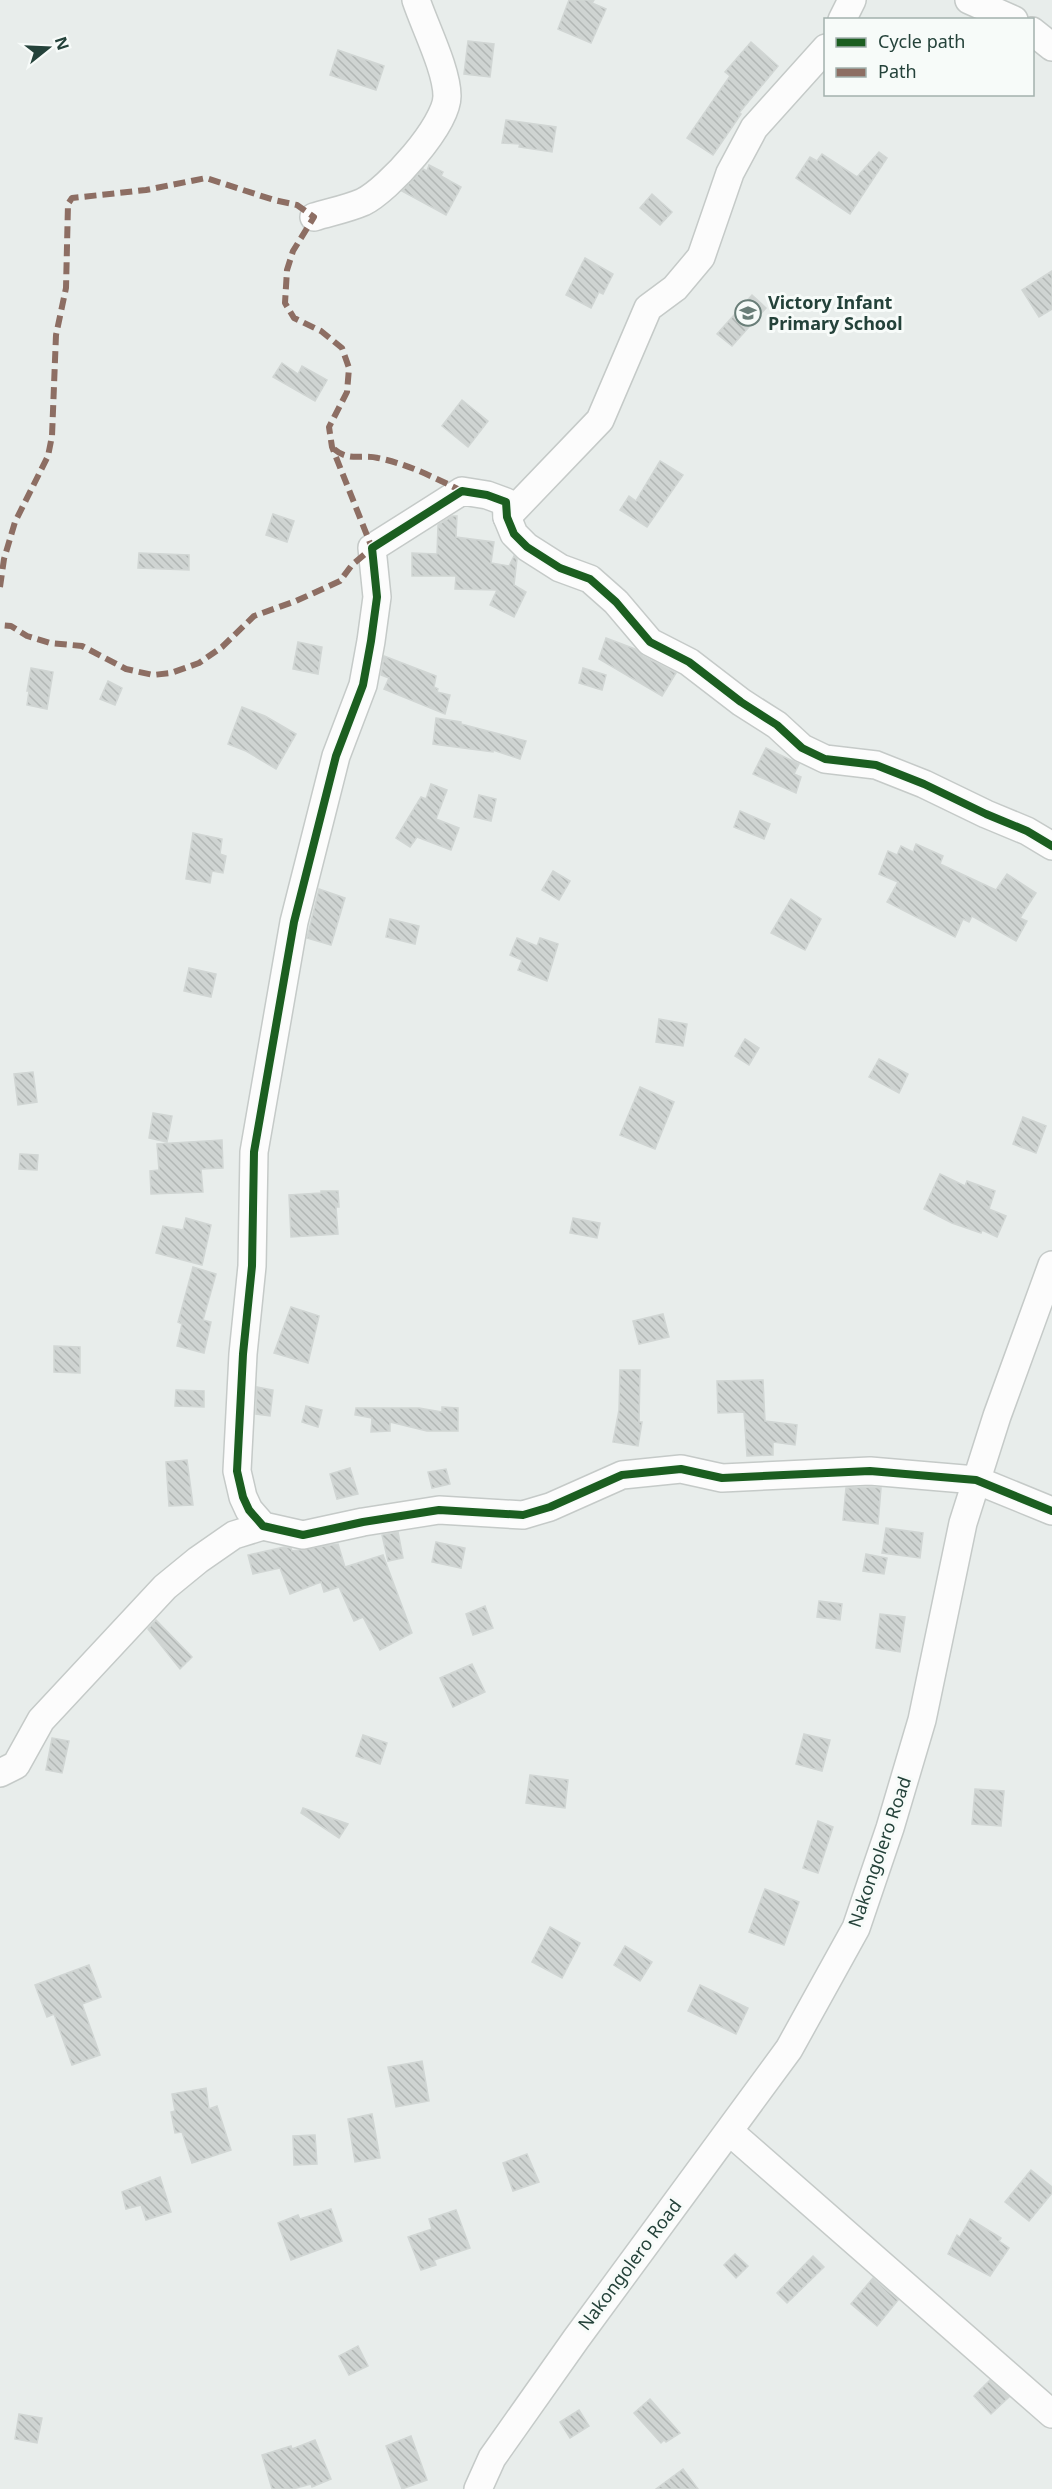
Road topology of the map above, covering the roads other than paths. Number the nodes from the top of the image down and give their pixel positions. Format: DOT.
graph roads {
  1 [pos="416,0"];
  2 [pos="852,0"];
  3 [pos="969,0"];
  4 [pos="843,18"];
  5 [pos="1010,18"];
  6 [pos="1034,33"];
  7 [pos="1052,47"];
  8 [pos="824,49"];
  9 [pos="314,217"];
  10 [pos="507,518"];
  11 [pos="1052,846"];
  12 [pos="1052,1265"];
  13 [pos="976,1480"];
  14 [pos="1052,1511"];
  15 [pos="263,1526"];
  16 [pos="0,1773"];
  17 [pos="730,2132"];
  18 [pos="1052,2414"];
  19 [pos="478,2489"];
  1 -- 9 [label="street"];
  2 -- 4 [label="street"];
  3 -- 5 [label="street"];
  6 -- 7 [label="street"];
  8 -- 10 [label="street"];
  10 -- 11 [label="street"];
  10 -- 15 [label="street"];
  12 -- 13 [label="street, Nakongolero Road"];
  13 -- 14 [label="street"];
  13 -- 15 [label="street"];
  13 -- 17 [label="street, Nakongolero Road"];
  15 -- 16 [label="street"];
  17 -- 18 [label="street"];
  17 -- 19 [label="street, Nakongolero Road"];
}
